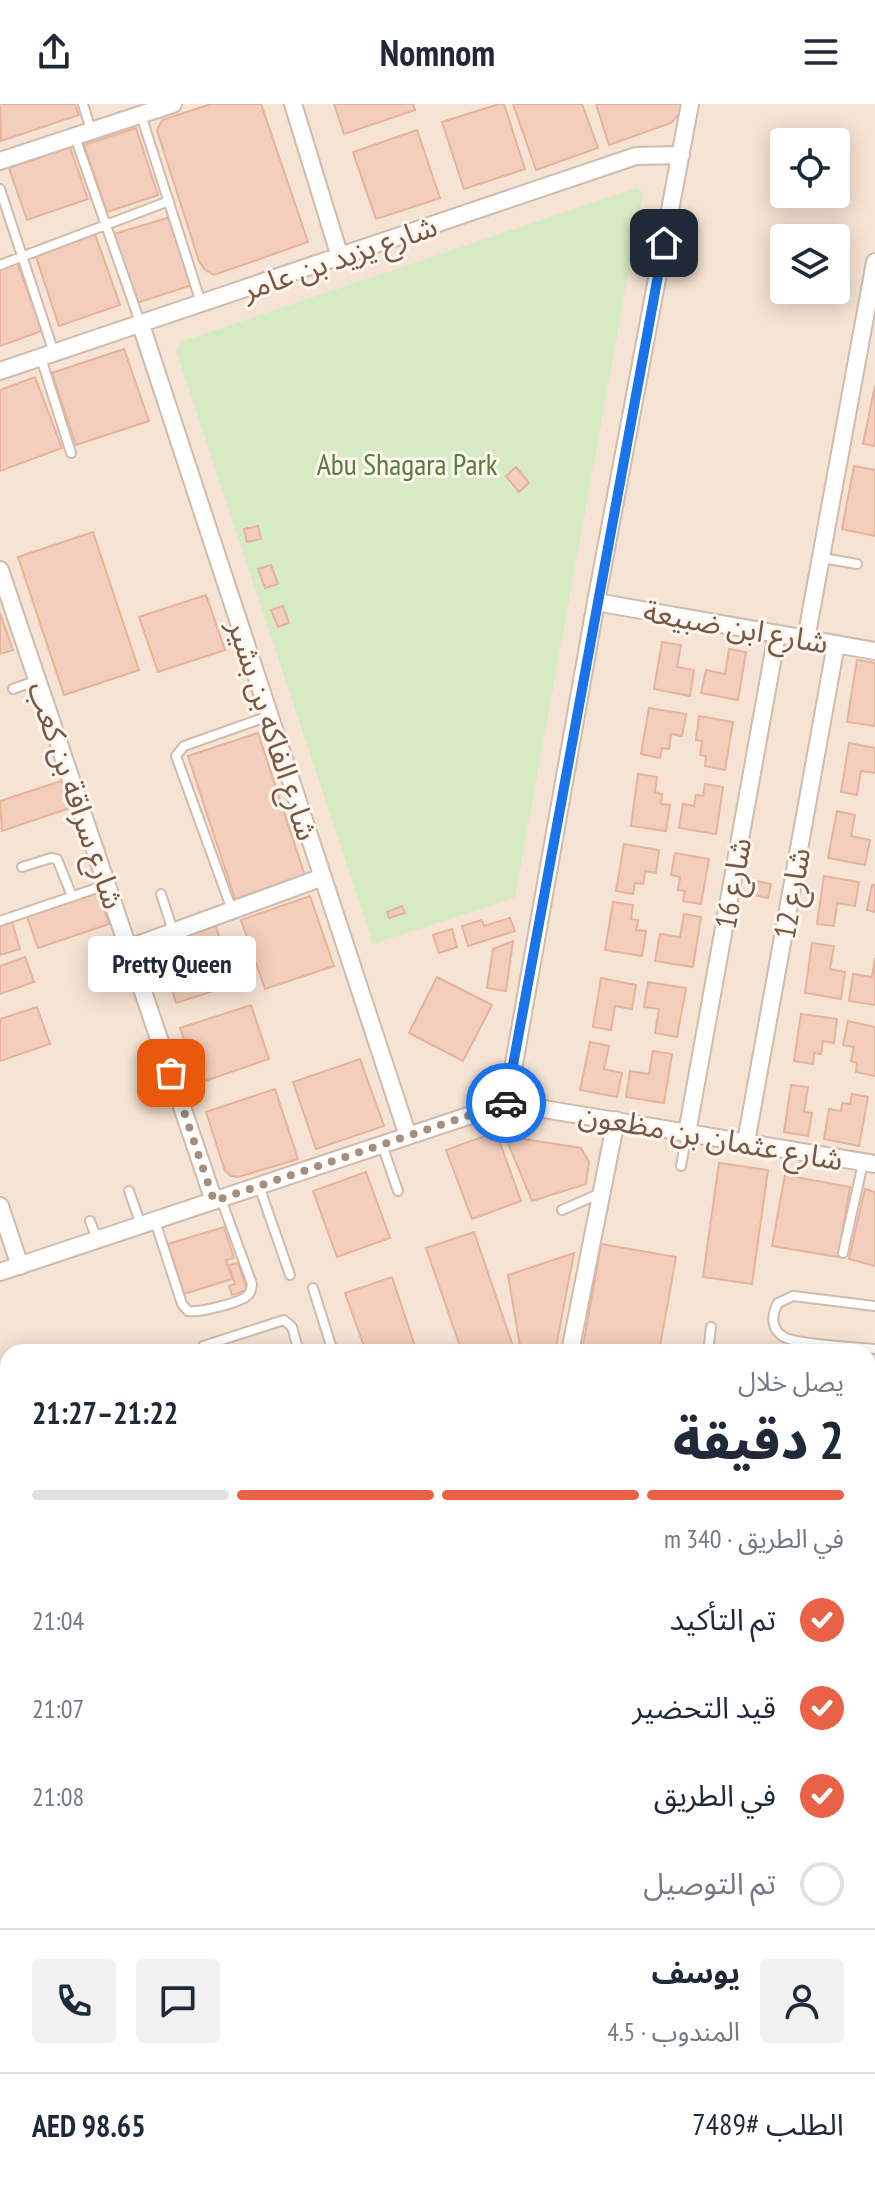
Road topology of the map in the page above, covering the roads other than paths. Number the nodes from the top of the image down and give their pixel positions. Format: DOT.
graph roads {
  1 [pos="83,104"];
  2 [pos="293,104"];
  3 [pos="690,104"];
  4 [pos="164,105"];
  5 [pos="141,115"];
  6 [pos="83,134"];
  7 [pos="681,155"];
  8 [pos="0,160"];
  9 [pos="0,189"];
  10 [pos="169,201"];
  11 [pos="106,225"];
  12 [pos="22,256"];
  13 [pos="340,257"];
  14 [pos="0,265"];
  15 [pos="874,273"];
  16 [pos="202,304"];
  17 [pos="141,325"];
  18 [pos="48,356"];
  19 [pos="0,371"];
  20 [pos="71,453"];
  21 [pos="821,558"];
  22 [pos="857,564"];
  23 [pos="1,575"];
  24 [pos="596,602"];
  25 [pos="777,634"];
  26 [pos="806,639"];
  27 [pos="836,644"];
  28 [pos="875,651"];
  29 [pos="38,680"];
  30 [pos="13,689"];
  31 [pos="270,716"];
  32 [pos="22,867"];
  33 [pos="323,877"];
  34 [pos="106,885"];
  35 [pos="161,894"];
  36 [pos="72,896"];
  37 [pos="232,910"];
  38 [pos="0,921"];
  39 [pos="174,932"];
  40 [pos="129,948"];
  41 [pos="507,1103"];
  42 [pos="616,1120"];
  43 [pos="687,1133"];
  44 [pos="408,1136"];
  45 [pos="746,1142"];
  46 [pos="382,1145"];
  47 [pos="869,1163"];
  48 [pos="681,1166"];
  49 [pos="259,1186"];
  50 [pos="129,1191"];
  51 [pos="398,1191"];
  52 [pos="602,1192"];
  53 [pos="218,1200"];
  54 [pos="0,1206"];
  55 [pos="562,1210"];
  56 [pos="90,1221"];
  57 [pos="148,1223"];
  58 [pos="97,1240"];
  59 [pos="843,1253"];
  60 [pos="20,1266"];
  61 [pos="0,1272"];
  62 [pos="290,1275"];
  63 [pos="313,1288"];
  64 [pos="875,1306"];
  65 [pos="711,1327"];
  66 [pos="209,1344"];
  67 [pos="297,1344"];
  68 [pos="330,1344"];
  69 [pos="572,1344"];
  70 [pos="709,1344"];
  71 [pos="827,1344"];
  1 -- 6 [label="lane"];
  2 -- 13 [label="street"];
  3 -- 7 [label="street"];
  4 -- 5 [label="street"];
  5 -- 6 [label="street"];
  5 -- 10 [label="lane"];
  6 -- 8 [label="street"];
  6 -- 11 [label="lane"];
  7 -- 13 [label="street, شارع يزيد بن عامر"];
  7 -- 24 [label="street"];
  9 -- 12 [label="lane"];
  10 -- 11 [label="lane"];
  10 -- 16 [label="lane"];
  11 -- 12 [label="lane"];
  11 -- 17 [label="lane"];
  12 -- 14 [label="lane"];
  12 -- 18 [label="lane"];
  13 -- 16 [label="street, شارع يزيد بن عامر"];
  15 -- 21 [label="street"];
  16 -- 17 [label="street, شارع يزيد بن عامر"];
  17 -- 18 [label="street, شارع يزيد بن عامر"];
  17 -- 31 [label="street, شارع الفاكه بن بشير"];
  18 -- 19 [label="street, شارع يزيد بن عامر"];
  18 -- 20 [label="lane"];
  21 -- 22 [label="lane"];
  21 -- 26 [label="street"];
  23 -- 29 [label="street, شارع سراقة بن كعب"];
  24 -- 25 [label="street, شارع ابن ضبيعة"];
  24 -- 41 [label="street"];
  25 -- 26 [label="street, شارع ابن ضبيعة"];
  25 -- 43 [label="street, شارع 16"];
  26 -- 27 [label="street, شارع ابن ضبيعة"];
  27 -- 28 [label="street, شارع ابن ضبيعة"];
  27 -- 45 [label="street, شارع 12"];
  29 -- 30 [label="lane"];
  29 -- 34 [label="street, شارع سراقة بن كعب"];
  31 -- 33 [label="street, شارع الفاكه بن بشير"];
  31 -- 37 [label="lane"];
  32 -- 36 [label="lane"];
  33 -- 37 [label="street"];
  33 -- 44 [label="street, شارع الفاكه بن بشير"];
  34 -- 36 [label="lane"];
  34 -- 40 [label="street, شارع سراقة بن كعب"];
  35 -- 39 [label="lane"];
  36 -- 38 [label="lane"];
  37 -- 39 [label="street"];
  39 -- 40 [label="street"];
  40 -- 53 [label="street, شارع سراقة بن كعب"];
  41 -- 42 [label="street, شارع عثمان بن مظعون"];
  41 -- 44 [label="street, شارع عثمان بن مظعون"];
  42 -- 43 [label="street, شارع عثمان بن مظعون"];
  42 -- 52 [label="street"];
  43 -- 45 [label="street, شارع عثمان بن مظعون"];
  43 -- 48 [label="lane"];
  44 -- 46 [label="street, شارع عثمان بن مظعون"];
  45 -- 47 [label="street, شارع عثمان بن مظعون"];
  46 -- 49 [label="street, شارع عثمان بن مظعون"];
  46 -- 51 [label="lane"];
  47 -- 59 [label="lane"];
  49 -- 53 [label="street, شارع عثمان بن مظعون"];
  49 -- 62 [label="lane"];
  50 -- 57 [label="lane"];
  52 -- 55 [label="lane"];
  52 -- 69 [label="street"];
  53 -- 57 [label="street, شارع عثمان بن مظعون"];
  53 -- 57 [label="lane"];
  54 -- 60 [label="street"];
  56 -- 58 [label="lane"];
  57 -- 58 [label="street, شارع عثمان بن مظعون"];
  58 -- 60 [label="street, شارع عثمان بن مظعون"];
  60 -- 61 [label="street, شارع عثمان بن مظعون"];
  63 -- 68 [label="lane"];
  64 -- 71 [label="lane"];
  65 -- 70 [label="lane"];
  66 -- 67 [label="lane"];
}
